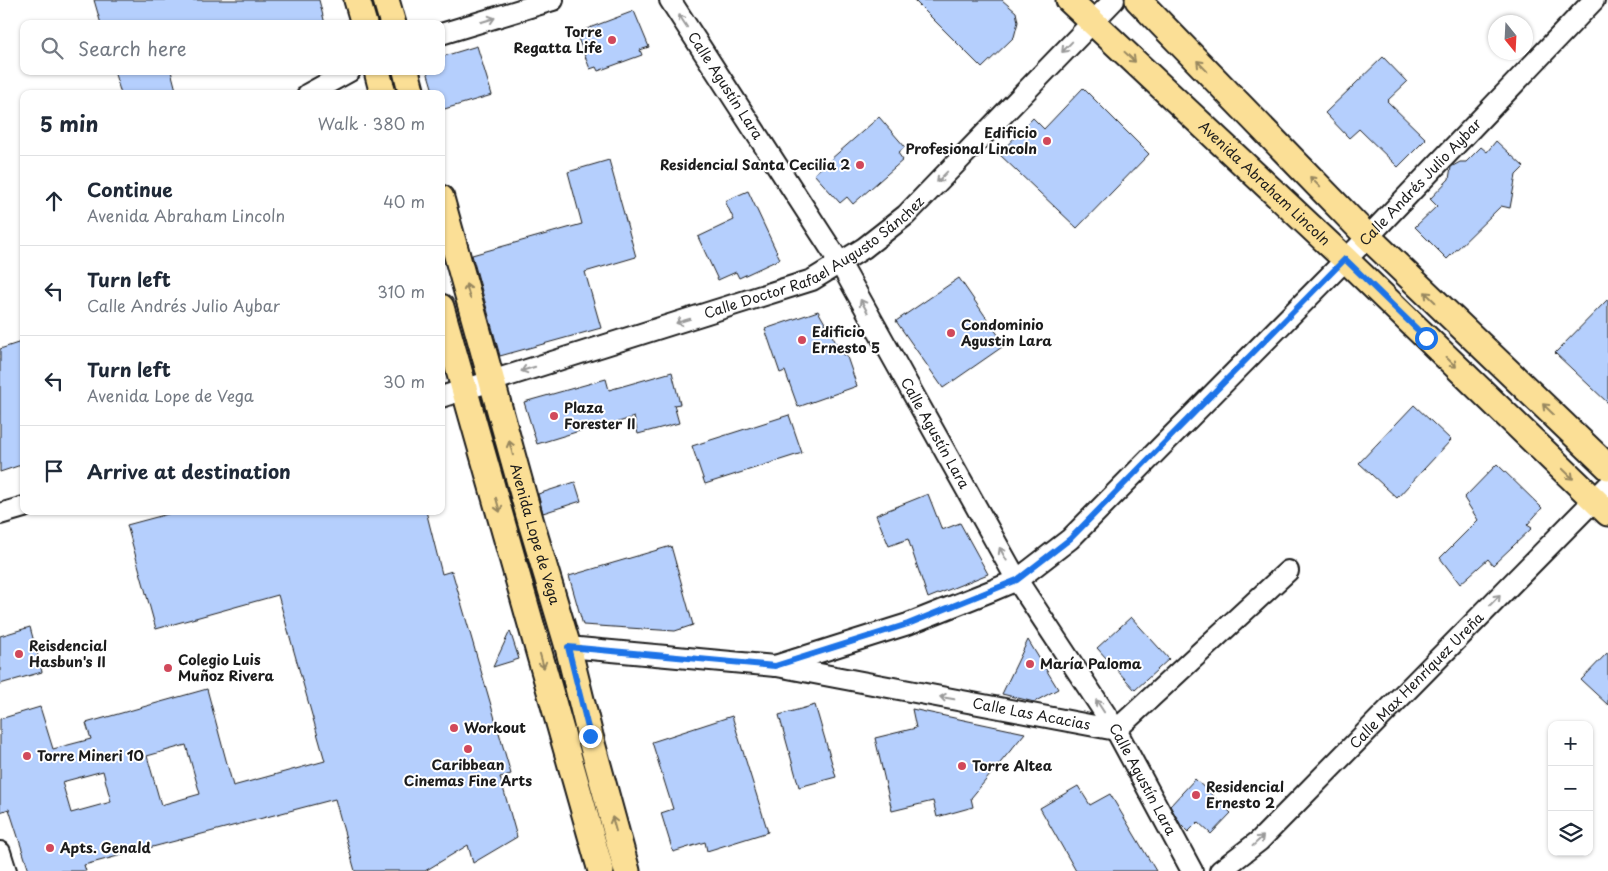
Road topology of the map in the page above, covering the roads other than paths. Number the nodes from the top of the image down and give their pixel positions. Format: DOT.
graph roads {
  1 [pos="357,0"];
  2 [pos="386,0"];
  3 [pos="553,0"];
  4 [pos="670,0"];
  5 [pos="1069,0"];
  6 [pos="1114,0"];
  7 [pos="1138,0"];
  8 [pos="1594,0"];
  9 [pos="363,20"];
  10 [pos="392,20"];
  11 [pos="1092,22"];
  12 [pos="445,33"];
  13 [pos="343,75"];
  14 [pos="378,75"];
  15 [pos="407,75"];
  16 [pos="315,90"];
  17 [pos="382,90"];
  18 [pos="411,90"];
  19 [pos="445,212"];
  20 [pos="1368,237"];
  21 [pos="1345,259"];
  22 [pos="840,263"];
  23 [pos="445,338"];
  24 [pos="493,380"];
  25 [pos="452,393"];
  26 [pos="1608,467"];
  27 [pos="1603,499"];
  28 [pos="20,508"];
  29 [pos="0,514"];
  30 [pos="1288,572"];
  31 [pos="1017,580"];
  32 [pos="568,647"];
  33 [pos="775,666"];
  34 [pos="1116,730"];
  35 [pos="0,852"];
  36 [pos="6,871"];
  37 [pos="601,871"];
  38 [pos="627,871"];
  39 [pos="1192,871"];
  40 [pos="1220,871"];
  1 -- 9 [label="main road"];
  2 -- 10 [label="main road"];
  12 -- 3 [label="street, one-way"];
  22 -- 4 [label="street, Calle Agustín Lara, one-way"];
  5 -- 11 [label="main road, Avenida Abraham Lincoln"];
  6 -- 11 [label="street, Calle Doctor Rafael Augusto Sánchez"];
  20 -- 7 [label="main road, one-way"];
  8 -- 20 [label="street, Calle Andrés Julio Aybar"];
  11 -- 21 [label="main road, Avenida Abraham Lincoln, one-way"];
  11 -- 22 [label="street, Calle Doctor Rafael Augusto Sánchez, one-way"];
  13 -- 16 [label="street"];
  14 -- 17 [label="main road"];
  15 -- 18 [label="main road"];
  24 -- 19 [label="main road, Avenida Lope de Vega, one-way"];
  20 -- 21 [label="street, Calle Andrés Julio Aybar"];
  26 -- 20 [label="main road, one-way"];
  21 -- 27 [label="main road, Avenida Abraham Lincoln, one-way"];
  21 -- 31 [label="street, Calle Andrés Julio Aybar"];
  22 -- 24 [label="street, Calle Doctor Rafael Augusto Sánchez, one-way"];
  31 -- 22 [label="street, Calle Agustín Lara, one-way"];
  23 -- 25 [label="main road, Avenida Lope de Vega"];
  24 -- 25 [label="street, Calle Doctor Rafael Augusto Sánchez"];
  32 -- 24 [label="main road, Avenida Lope de Vega, one-way"];
  25 -- 37 [label="main road, Avenida Lope de Vega, one-way"];
  40 -- 27 [label="street, Calle Max Henríquez Ureña, one-way"];
  28 -- 29 [label="street"];
  30 -- 34 [label="street"];
  31 -- 33 [label="street, Calle Andrés Julio Aybar"];
  34 -- 31 [label="street, Calle Agustín Lara, one-way"];
  32 -- 33 [label="street, Calle Andrés Julio Aybar"];
  38 -- 32 [label="main road, Avenida Lope de Vega, one-way"];
  34 -- 33 [label="street, Calle Las Acacias, one-way"];
  34 -- 39 [label="street, Calle Agustín Lara"];
  35 -- 36 [label="street"];
}
